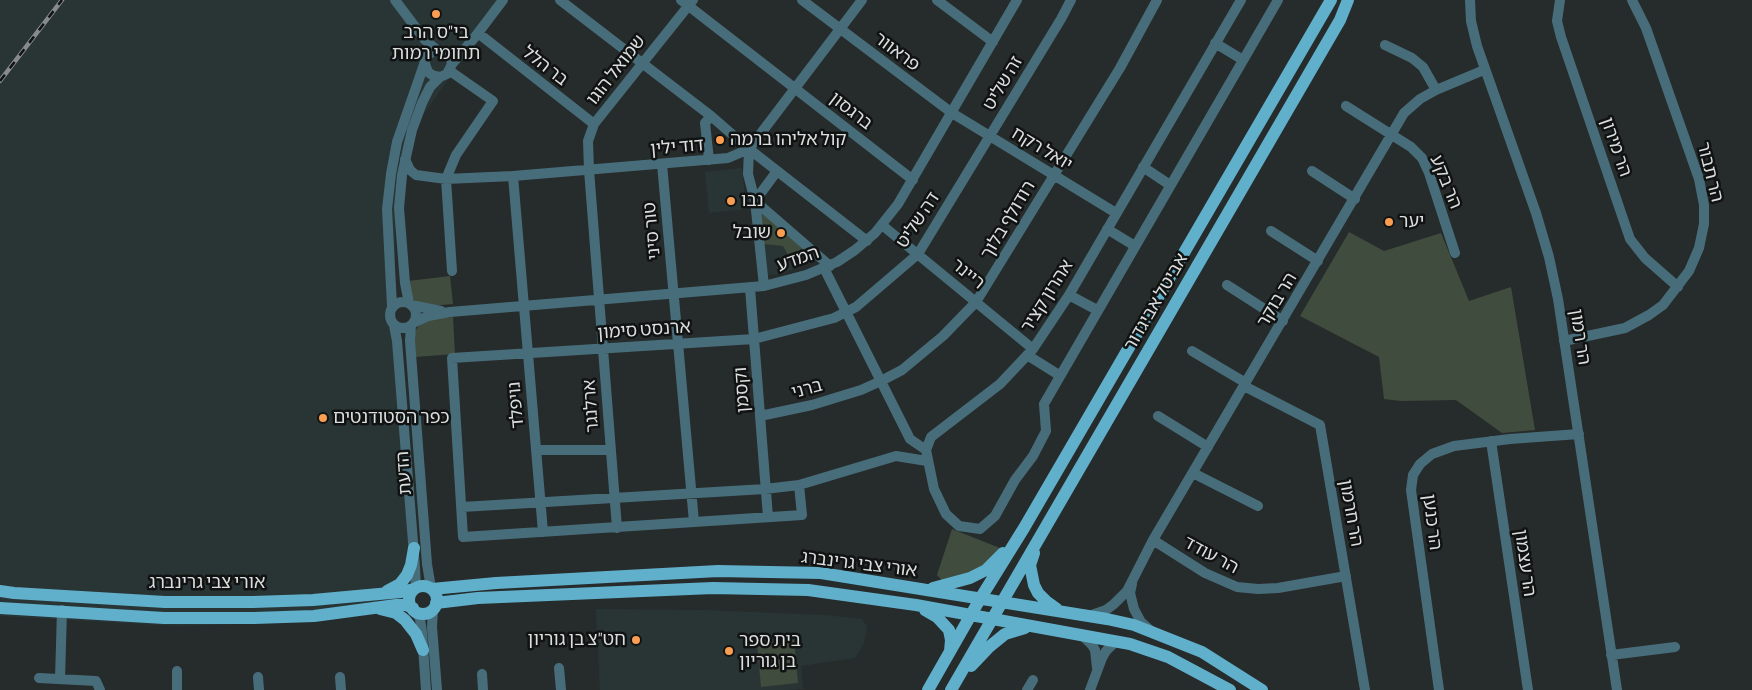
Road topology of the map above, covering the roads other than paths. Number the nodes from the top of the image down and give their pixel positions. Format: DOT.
graph roads {
  1 [pos="395,0"];
  2 [pos="504,0"];
  3 [pos="560,0"];
  4 [pos="802,0"];
  5 [pos="862,0"];
  6 [pos="937,0"];
  7 [pos="1017,0"];
  8 [pos="1070,0"];
  9 [pos="1157,0"];
  10 [pos="1241,0"];
  11 [pos="1278,0"];
  12 [pos="1331,0"];
  13 [pos="1348,0"];
  14 [pos="1470,0"];
  15 [pos="1560,0"];
  16 [pos="1632,0"];
  17 [pos="688,2"];
  18 [pos="840,29"];
  19 [pos="420,32"];
  20 [pos="477,35"];
  21 [pos="992,42"];
  22 [pos="1215,43"];
  23 [pos="1385,45"];
  24 [pos="440,50"];
  25 [pos="426,60"];
  26 [pos="1243,60"];
  27 [pos="642,62"];
  28 [pos="451,67"];
  29 [pos="1484,70"];
  30 [pos="440,77"];
  31 [pos="795,88"];
  32 [pos="1436,90"];
  33 [pos="1346,106"];
  34 [pos="952,113"];
  35 [pos="711,116"];
  36 [pos="594,124"];
  37 [pos="1391,134"];
  38 [pos="990,136"];
  39 [pos="749,149"];
  40 [pos="405,159"];
  41 [pos="709,160"];
  42 [pos="662,164"];
  43 [pos="1143,167"];
  44 [pos="589,170"];
  45 [pos="1312,170"];
  46 [pos="777,171"];
  47 [pos="1054,175"];
  48 [pos="420,176"];
  49 [pos="513,176"];
  50 [pos="446,179"];
  51 [pos="913,180"];
  52 [pos="1170,185"];
  53 [pos="400,188"];
  54 [pos="1355,199"];
  55 [pos="755,201"];
  56 [pos="1116,213"];
  57 [pos="882,225"];
  58 [pos="1107,229"];
  59 [pos="1271,230"];
  60 [pos="867,241"];
  61 [pos="1135,246"];
  62 [pos="1455,253"];
  63 [pos="918,254"];
  64 [pos="1318,261"];
  65 [pos="597,267"];
  66 [pos="827,267"];
  67 [pos="452,271"];
  68 [pos="1227,285"];
  69 [pos="764,286"];
  70 [pos="1678,287"];
  71 [pos="750,288"];
  72 [pos="674,294"];
  73 [pos="1069,295"];
  74 [pos="599,300"];
  75 [pos="976,302"];
  76 [pos="410,304"];
  77 [pos="392,306"];
  78 [pos="524,306"];
  79 [pos="1098,310"];
  80 [pos="450,312"];
  81 [pos="846,312"];
  82 [pos="1283,321"];
  83 [pos="412,324"];
  84 [pos="394,325"];
  85 [pos="754,339"];
  86 [pos="1564,341"];
  87 [pos="678,344"];
  88 [pos="603,349"];
  89 [pos="1192,351"];
  90 [pos="1030,352"];
  91 [pos="528,353"];
  92 [pos="1060,375"];
  93 [pos="881,381"];
  94 [pos="1245,384"];
  95 [pos="760,416"];
  96 [pos="1158,416"];
  97 [pos="1579,434"];
  98 [pos="1491,441"];
  99 [pos="1208,448"];
  100 [pos="536,450"];
  101 [pos="611,450"];
  102 [pos="927,456"];
  103 [pos="1193,473"];
  104 [pos="798,485"];
  105 [pos="765,489"];
  106 [pos="691,493"];
  107 [pos="615,498"];
  108 [pos="540,502"];
  109 [pos="1258,506"];
  110 [pos="462,507"];
  111 [pos="768,517"];
  112 [pos="694,522"];
  113 [pos="617,528"];
  114 [pos="1024,528"];
  115 [pos="543,532"];
  116 [pos="1037,540"];
  117 [pos="1153,540"];
  118 [pos="414,548"];
  119 [pos="1346,576"];
  120 [pos="1132,583"];
  121 [pos="415,588"];
  122 [pos="432,589"];
  123 [pos="0,590"];
  124 [pos="926,590"];
  125 [pos="376,594"];
  126 [pos="980,599"];
  127 [pos="1002,602"];
  128 [pos="916,605"];
  129 [pos="435,606"];
  130 [pos="6,608"];
  131 [pos="370,608"];
  132 [pos="62,610"];
  133 [pos="414,610"];
  134 [pos="0,612"];
  135 [pos="971,615"];
  136 [pos="1083,615"];
  137 [pos="992,620"];
  138 [pos="1036,628"];
  139 [pos="1150,630"];
  140 [pos="1083,636"];
  141 [pos="1116,642"];
  142 [pos="1676,647"];
  143 [pos="423,650"];
  144 [pos="950,651"];
  145 [pos="1611,655"];
  146 [pos="559,668"];
  147 [pos="177,671"];
  148 [pos="482,674"];
  149 [pos="1096,674"];
  150 [pos="258,677"];
  151 [pos="340,677"];
  152 [pos="39,678"];
  153 [pos="60,679"];
  154 [pos="1033,680"];
  155 [pos="953,686"];
  156 [pos="100,690"];
  157 [pos="177,690"];
  158 [pos="259,690"];
  159 [pos="341,690"];
  160 [pos="426,690"];
  161 [pos="437,690"];
  162 [pos="483,690"];
  163 [pos="561,690"];
  164 [pos="928,690"];
  165 [pos="1027,690"];
  166 [pos="1090,690"];
  167 [pos="1230,690"];
  168 [pos="1262,690"];
  169 [pos="1365,690"];
  170 [pos="1439,690"];
  171 [pos="1528,690"];
  172 [pos="1617,690"];
  1 -- 19 [label="street"];
  2 -- 20 [label="street"];
  3 -- 27 [label="street"];
  4 -- 18 [label="street, פראוור"];
  5 -- 18 [label="street"];
  6 -- 21 [label="street"];
  7 -- 21 [label="street, המדע"];
  8 -- 38 [label="street, זה שליט"];
  9 -- 47 [label="street, רודולף בלוך"];
  10 -- 22 [label="street, אהרון קציר"];
  11 -- 26 [label="street"];
  12 -- 114 [label="main road, אביטל אביגדור"];
  13 -- 116 [label="main road, אביטל אביגדור"];
  14 -- 29 [label="street, הר רמון"];
  15 -- 70 [label="street, הר מירון"];
  16 -- 70 [label="street, הר תבור"];
  17 -- 27 [label="street, שמואל הוגו"];
  17 -- 31 [label="street, ברגסון"];
  18 -- 31 [label="street"];
  18 -- 34 [label="street, פראוור"];
  19 -- 24 [label="street"];
  19 -- 25 [label="street"];
  20 -- 24 [label="street"];
  20 -- 28 [label="street"];
  20 -- 36 [label="street, בר הלל"];
  21 -- 34 [label="street, המדע"];
  22 -- 26 [label="street"];
  22 -- 43 [label="street, אהרון קציר"];
  23 -- 32 [label="street"];
  24 -- 25 [label="street"];
  24 -- 28 [label="street"];
  25 -- 30 [label="street"];
  25 -- 77 [label="street"];
  26 -- 52 [label="street"];
  27 -- 35 [label="street"];
  27 -- 36 [label="street, שמואל הוגו"];
  28 -- 30 [label="street"];
  28 -- 50 [label="street"];
  29 -- 32 [label="street, הר בוקר"];
  29 -- 86 [label="street, הר רמון"];
  30 -- 40 [label="street"];
  31 -- 39 [label="street"];
  31 -- 51 [label="street, ברגסון"];
  32 -- 37 [label="street, הר בוקר"];
  33 -- 37 [label="street, הר בקע"];
  34 -- 38 [label="street, יואל רקח"];
  34 -- 51 [label="street, המדע"];
  35 -- 39 [label="street"];
  35 -- 41 [label="street"];
  36 -- 44 [label="street, שמואל הוגו"];
  37 -- 54 [label="street, הר בוקר"];
  37 -- 62 [label="street, הר בקע"];
  38 -- 47 [label="street, יואל רקח"];
  38 -- 63 [label="street, דה שליט"];
  39 -- 41 [label="street, דוד ילין"];
  39 -- 46 [label="street"];
  39 -- 55 [label="street"];
  40 -- 48 [label="street"];
  40 -- 53 [label="street"];
  41 -- 42 [label="street, דוד ילין"];
  42 -- 44 [label="street, דוד ילין"];
  42 -- 72 [label="street, טור סיני"];
  43 -- 52 [label="street"];
  43 -- 56 [label="street, אהרון קציר"];
  44 -- 49 [label="street, דוד ילין"];
  44 -- 65 [label="street, שמואל הוגו"];
  45 -- 54 [label="street"];
  46 -- 55 [label="street"];
  46 -- 60 [label="street"];
  47 -- 56 [label="street, יואל רקח"];
  47 -- 75 [label="street, רודולף בלוך"];
  48 -- 50 [label="street, דוד ילין"];
  48 -- 53 [label="street"];
  49 -- 50 [label="street, דוד ילין"];
  49 -- 78 [label="street, נויפלד"];
  50 -- 67 [label="street"];
  51 -- 57 [label="street, המדע"];
  52 -- 61 [label="street"];
  53 -- 76 [label="street"];
  54 -- 64 [label="street, הר בוקר"];
  55 -- 66 [label="street"];
  55 -- 69 [label="street"];
  56 -- 58 [label="street, אהרון קציר"];
  57 -- 60 [label="street, המדע"];
  57 -- 63 [label="street, ריינר"];
  58 -- 61 [label="street"];
  58 -- 73 [label="street, אהרון קציר"];
  59 -- 64 [label="street"];
  60 -- 66 [label="street, המדע"];
  61 -- 79 [label="street"];
  63 -- 75 [label="street, ריינר"];
  63 -- 81 [label="street, דה שליט"];
  64 -- 82 [label="street, הר בוקר"];
  65 -- 74 [label="street, ארלנגר"];
  66 -- 69 [label="street, המדע"];
  66 -- 81 [label="street"];
  68 -- 82 [label="street"];
  69 -- 71 [label="street, המדע"];
  70 -- 86 [label="street, הר תבור"];
  71 -- 72 [label="street, המדע"];
  71 -- 85 [label="street, וקסמן"];
  72 -- 74 [label="street, המדע"];
  72 -- 87 [label="street, טור סיני"];
  73 -- 79 [label="street"];
  73 -- 90 [label="street, אהרון קציר"];
  74 -- 78 [label="street, המדע"];
  74 -- 88 [label="street, ארלנגר"];
  75 -- 90 [label="street, ריינר"];
  75 -- 93 [label="street, רודולף בלוך"];
  76 -- 77 [label="street"];
  76 -- 80 [label="street, המדע"];
  76 -- 83 [label="street"];
  77 -- 84 [label="street"];
  78 -- 80 [label="street, המדע"];
  78 -- 91 [label="street, נויפלד"];
  79 -- 92 [label="street"];
  80 -- 83 [label="street, המדע"];
  81 -- 85 [label="street, ארנסט סימון"];
  81 -- 93 [label="street"];
  82 -- 94 [label="street, הר בוקר"];
  83 -- 84 [label="street"];
  83 -- 122 [label="street, הדעת"];
  84 -- 118 [label="street, הדעת"];
  85 -- 87 [label="street, ארנסט סימון"];
  85 -- 95 [label="street, וקסמן"];
  86 -- 97 [label="street, הר רמון"];
  87 -- 88 [label="street, ארנסט סימון"];
  87 -- 106 [label="street, טור סיני"];
  88 -- 91 [label="street, ארנסט סימון"];
  88 -- 101 [label="street, ארלנגר"];
  89 -- 94 [label="street"];
  90 -- 92 [label="street, ריינר"];
  90 -- 102 [label="street, אהרון קציר"];
  91 -- 100 [label="street, נויפלד"];
  91 -- 110 [label="street, ארנסט סימון"];
  92 -- 102 [label="street"];
  93 -- 95 [label="street, ברני"];
  93 -- 102 [label="street"];
  94 -- 99 [label="street, הר בוקר"];
  94 -- 119 [label="street, הר חרמון"];
  95 -- 105 [label="street, וקסמן"];
  96 -- 99 [label="street"];
  97 -- 98 [label="street, הר כנען"];
  97 -- 145 [label="street, הר רמון"];
  98 -- 170 [label="street, הר כנען"];
  98 -- 171 [label="street, הר עצמון"];
  99 -- 103 [label="street, הר בוקר"];
  100 -- 101 [label="street"];
  100 -- 108 [label="street, נויפלד"];
  101 -- 107 [label="street, ארלנגר"];
  102 -- 104 [label="street"];
  103 -- 109 [label="street"];
  103 -- 117 [label="street, הר בוקר"];
  104 -- 105 [label="street"];
  104 -- 111 [label="street"];
  105 -- 106 [label="street"];
  105 -- 111 [label="street, וקסמן"];
  106 -- 107 [label="street"];
  106 -- 112 [label="street, טור סיני"];
  107 -- 108 [label="street"];
  107 -- 113 [label="street, ארלנגר"];
  108 -- 110 [label="street"];
  108 -- 115 [label="street, נויפלד"];
  110 -- 115 [label="street"];
  111 -- 112 [label="street"];
  112 -- 113 [label="street"];
  113 -- 115 [label="street"];
  114 -- 124 [label="main road"];
  114 -- 126 [label="main road, אביטל אביגדור"];
  116 -- 127 [label="main road, אביטל אביגדור"];
  116 -- 136 [label="main road"];
  117 -- 119 [label="street, הר עודד"];
  117 -- 120 [label="street, הר בוקר"];
  118 -- 121 [label="street, הדעת"];
  118 -- 125 [label="main road"];
  119 -- 169 [label="street, הר חרמון"];
  120 -- 136 [label="street, הר בוקר"];
  120 -- 139 [label="street, הר בוקר"];
  121 -- 122 [label="main road"];
  121 -- 125 [label="main road, אורי צבי גרינברג"];
  121 -- 133 [label="main road"];
  122 -- 124 [label="main road, אורי צבי גרינברג"];
  122 -- 129 [label="main road"];
  123 -- 125 [label="main road, אורי צבי גרינברג"];
  124 -- 126 [label="main road, אורי צבי גרינברג"];
  126 -- 127 [label="main road, אורי צבי גרינברג"];
  126 -- 135 [label="main road, אביטל אביגדור"];
  127 -- 136 [label="main road, אורי צבי גרינברג"];
  127 -- 137 [label="main road, אביטל אביגדור"];
  128 -- 129 [label="main road, אורי צבי גרינברג"];
  128 -- 135 [label="main road, אורי צבי גרינברג"];
  128 -- 144 [label="main road"];
  129 -- 133 [label="main road"];
  129 -- 161 [label="street"];
  130 -- 132 [label="main road, אורי צבי גרינברג"];
  130 -- 134 [label="main road, אורי צבי גרינברג"];
  131 -- 132 [label="main road, אורי צבי גרינברג"];
  131 -- 133 [label="main road, אורי צבי גרינברג"];
  131 -- 143 [label="main road"];
  132 -- 153 [label="street"];
  133 -- 143 [label="street"];
  135 -- 137 [label="main road, אורי צבי גרינברג"];
  135 -- 144 [label="main road, אביטל אביגדור"];
  136 -- 139 [label="main road, אורי צבי גרינברג"];
  137 -- 138 [label="main road, אורי צבי גרינברג"];
  137 -- 155 [label="main road, אביטל אביגדור"];
  138 -- 140 [label="main road, אורי צבי גרינברג"];
  138 -- 155 [label="main road"];
  139 -- 168 [label="main road, אורי צבי גרינברג"];
  140 -- 141 [label="main road, אורי צבי גרינברג"];
  140 -- 149 [label="street"];
  141 -- 149 [label="street"];
  141 -- 167 [label="main road, אורי צבי גרינברג"];
  142 -- 145 [label="street"];
  143 -- 160 [label="street"];
  144 -- 164 [label="main road, אביטל אביגדור"];
  145 -- 172 [label="street, הר רמון"];
  146 -- 163 [label="street"];
  147 -- 157 [label="street"];
  148 -- 162 [label="street"];
  149 -- 166 [label="street"];
  150 -- 158 [label="street"];
  151 -- 159 [label="street"];
  152 -- 153 [label="street"];
  153 -- 156 [label="street"];
  154 -- 165 [label="street"];
}
